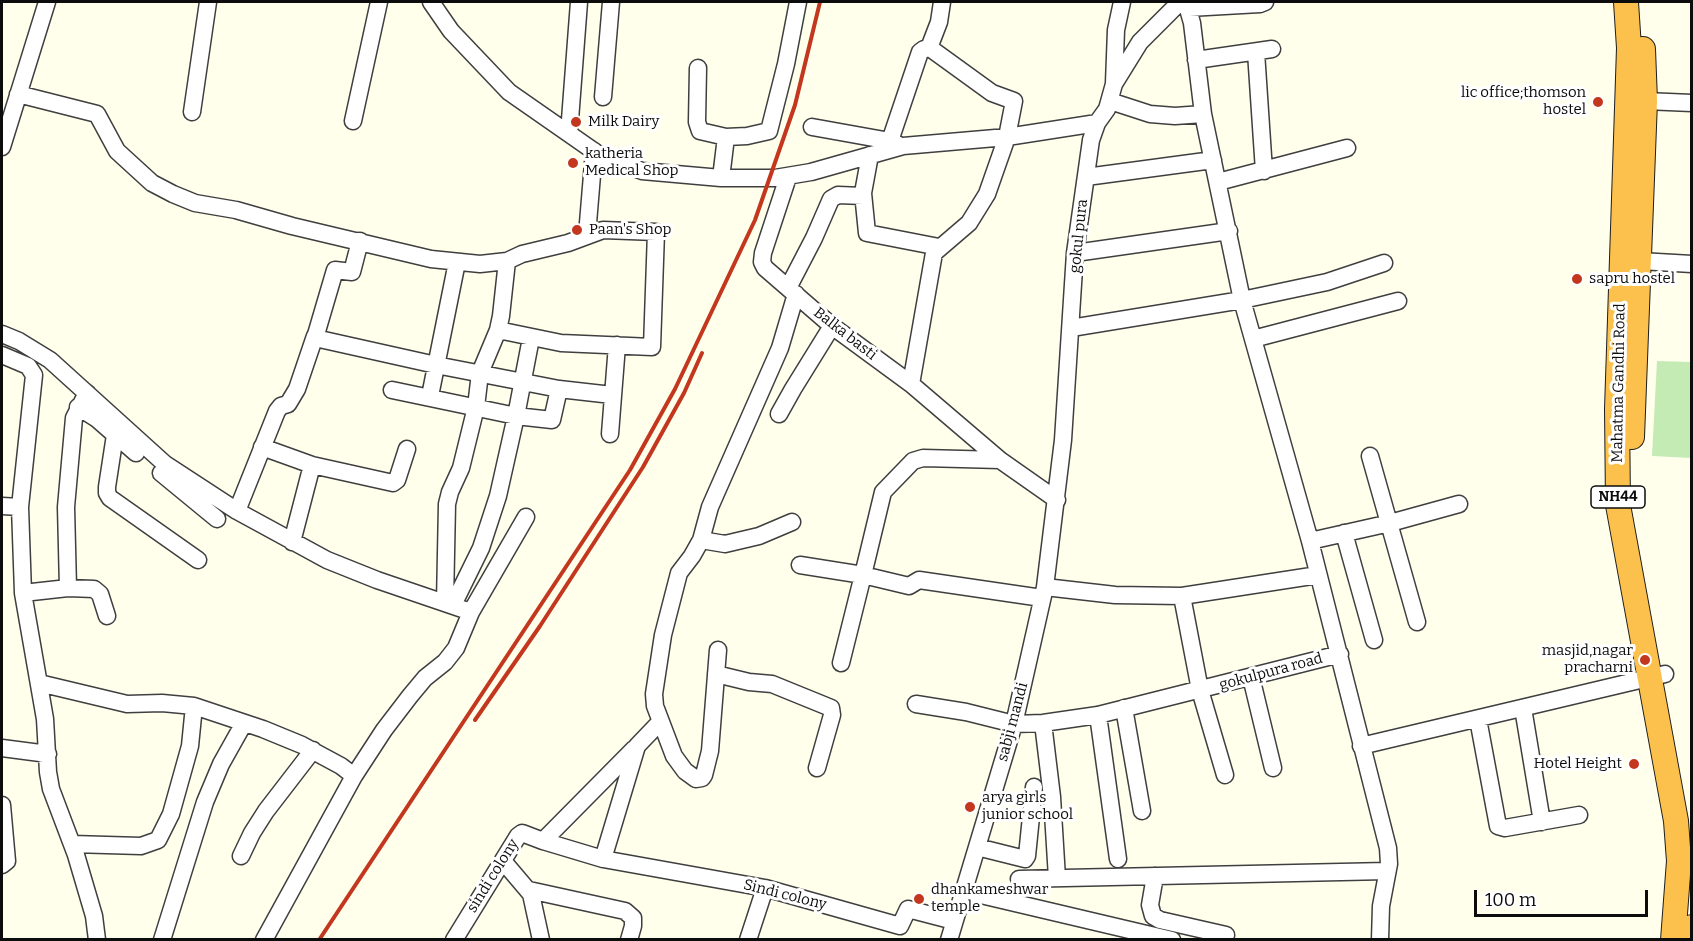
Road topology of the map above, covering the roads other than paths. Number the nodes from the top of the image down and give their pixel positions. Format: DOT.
graph roads {
  1 [pos="47,2"];
  2 [pos="208,2"];
  3 [pos="379,2"];
  4 [pos="431,2"];
  5 [pos="579,2"];
  6 [pos="611,2"];
  7 [pos="798,2"];
  8 [pos="942,2"];
  9 [pos="1122,2"];
  10 [pos="1265,2"];
  11 [pos="1626,2"];
  12 [pos="1642,2"];
  13 [pos="1185,4"];
  14 [pos="929,48"];
  15 [pos="1196,60"];
  16 [pos="698,68"];
  17 [pos="1114,84"];
  18 [pos="18,94"];
  19 [pos="603,97"];
  20 [pos="1110,101"];
  21 [pos="1645,101"];
  22 [pos="1692,103"];
  23 [pos="192,112"];
  24 [pos="1203,114"];
  25 [pos="353,121"];
  26 [pos="1097,123"];
  27 [pos="812,127"];
  28 [pos="569,133"];
  29 [pos="726,137"];
  30 [pos="1007,137"];
  31 [pos="897,143"];
  32 [pos="2,147"];
  33 [pos="1347,148"];
  34 [pos="594,151"];
  35 [pos="870,155"];
  36 [pos="1213,160"];
  37 [pos="1264,171"];
  38 [pos="788,177"];
  39 [pos="1086,177"];
  40 [pos="721,178"];
  41 [pos="1218,182"];
  42 [pos="863,196"];
  43 [pos="1229,231"];
  44 [pos="587,235"];
  45 [pos="360,241"];
  46 [pos="939,247"];
  47 [pos="1075,253"];
  48 [pos="507,261"];
  49 [pos="1640,261"];
  50 [pos="457,262"];
  51 [pos="1384,263"];
  52 [pos="1692,264"];
  53 [pos="792,291"];
  54 [pos="1242,300"];
  55 [pos="1398,301"];
  56 [pos="832,326"];
  57 [pos="1071,328"];
  58 [pos="498,330"];
  59 [pos="2,334"];
  60 [pos="315,336"];
  61 [pos="531,338"];
  62 [pos="1253,339"];
  63 [pos="617,345"];
  64 [pos="2,355"];
  65 [pos="436,365"];
  66 [pos="480,373"];
  67 [pos="522,381"];
  68 [pos="910,384"];
  69 [pos="559,388"];
  70 [pos="392,390"];
  71 [pos="612,395"];
  72 [pos="430,396"];
  73 [pos="82,400"];
  74 [pos="476,406"];
  75 [pos="779,414"];
  76 [pos="516,416"];
  77 [pos="610,434"];
  78 [pos="115,435"];
  79 [pos="262,447"];
  80 [pos="407,449"];
  81 [pos="1370,456"];
  82 [pos="1000,460"];
  83 [pos="312,465"];
  84 [pos="1056,500"];
  85 [pos="1459,504"];
  86 [pos="2,506"];
  87 [pos="20,507"];
  88 [pos="237,511"];
  89 [pos="526,517"];
  90 [pos="217,519"];
  91 [pos="792,522"];
  92 [pos="1390,523"];
  93 [pos="1344,533"];
  94 [pos="701,540"];
  95 [pos="1310,541"];
  96 [pos="292,542"];
  97 [pos="198,560"];
  98 [pos="801,565"];
  99 [pos="863,575"];
  100 [pos="1318,575"];
  101 [pos="68,588"];
  102 [pos="1043,592"];
  103 [pos="23,593"];
  104 [pos="1182,596"];
  105 [pos="449,604"];
  106 [pos="107,616"];
  107 [pos="469,618"];
  108 [pos="1417,622"];
  109 [pos="1374,640"];
  110 [pos="718,650"];
  111 [pos="1340,654"];
  112 [pos="841,663"];
  113 [pos="716,674"];
  114 [pos="1658,676"];
  115 [pos="1251,677"];
  116 [pos="39,682"];
  117 [pos="1200,690"];
  118 [pos="916,704"];
  119 [pos="194,706"];
  120 [pos="1124,708"];
  121 [pos="1523,708"];
  122 [pos="1098,715"];
  123 [pos="1478,719"];
  124 [pos="244,723"];
  125 [pos="1043,723"];
  126 [pos="1014,724"];
  127 [pos="647,735"];
  128 [pos="1360,746"];
  129 [pos="2,748"];
  130 [pos="313,750"];
  131 [pos="48,754"];
  132 [pos="817,768"];
  133 [pos="1273,768"];
  134 [pos="354,776"];
  135 [pos="1225,776"];
  136 [pos="1034,787"];
  137 [pos="2,805"];
  138 [pos="1142,811"];
  139 [pos="1579,815"];
  140 [pos="1542,822"];
  141 [pos="543,841"];
  142 [pos="72,844"];
  143 [pos="1692,846"];
  144 [pos="977,847"];
  145 [pos="241,856"];
  146 [pos="603,859"];
  147 [pos="1118,859"];
  148 [pos="503,861"];
  149 [pos="2,865"];
  150 [pos="1387,872"];
  151 [pos="1155,876"];
  152 [pos="1057,878"];
  153 [pos="1018,879"];
  154 [pos="765,888"];
  155 [pos="529,890"];
  156 [pos="964,891"];
  157 [pos="954,921"];
  158 [pos="1692,927"];
  159 [pos="897,933"];
  160 [pos="1226,935"];
  161 [pos="1143,936"];
  162 [pos="97,939"];
  163 [pos="162,939"];
  164 [pos="264,939"];
  165 [pos="454,939"];
  166 [pos="541,939"];
  167 [pos="630,939"];
  168 [pos="748,939"];
  169 [pos="949,939"];
  170 [pos="1172,939"];
  171 [pos="1380,939"];
  172 [pos="1673,939"];
  173 [pos="1690,939"];
  1 -- 18 [label="street"];
  2 -- 23 [label="street"];
  3 -- 25 [label="street"];
  4 -- 28 [label="street"];
  5 -- 28 [label="street"];
  6 -- 19 [label="street"];
  7 -- 29 [label="street"];
  8 -- 14 [label="street"];
  9 -- 17 [label="street"];
  10 -- 13 [label="street"];
  11 -- 114 [label="highway, Mahatma Gandhi Road / NH44"];
  12 -- 21 [label="highway, Mahatma Gandhi Road / NH44"];
  13 -- 15 [label="street"];
  13 -- 17 [label="street, gokul pura"];
  14 -- 30 [label="street"];
  14 -- 31 [label="street"];
  15 -- 24 [label="street"];
  15 -- 37 [label="street"];
  16 -- 29 [label="street"];
  17 -- 20 [label="street, gokul pura"];
  18 -- 32 [label="street"];
  18 -- 45 [label="street"];
  20 -- 24 [label="street"];
  20 -- 26 [label="street, gokul pura"];
  21 -- 22 [label="street"];
  21 -- 49 [label="highway, Mahatma Gandhi Road / NH44"];
  24 -- 36 [label="street"];
  26 -- 30 [label="street"];
  26 -- 39 [label="street, gokul pura"];
  27 -- 31 [label="street"];
  28 -- 34 [label="street"];
  29 -- 40 [label="street"];
  30 -- 31 [label="street"];
  30 -- 46 [label="street"];
  31 -- 35 [label="street"];
  33 -- 37 [label="street"];
  34 -- 40 [label="street"];
  34 -- 44 [label="street"];
  35 -- 38 [label="street"];
  35 -- 42 [label="street"];
  36 -- 39 [label="street"];
  36 -- 41 [label="street"];
  37 -- 41 [label="street"];
  38 -- 40 [label="street"];
  38 -- 53 [label="street, Balka basti"];
  39 -- 47 [label="street, gokul pura"];
  41 -- 43 [label="street"];
  42 -- 46 [label="street"];
  42 -- 53 [label="street"];
  43 -- 47 [label="street"];
  43 -- 54 [label="street"];
  44 -- 48 [label="street"];
  44 -- 63 [label="street"];
  45 -- 50 [label="street"];
  45 -- 60 [label="street"];
  46 -- 68 [label="street"];
  47 -- 57 [label="street, gokul pura"];
  48 -- 50 [label="street"];
  48 -- 58 [label="street"];
  49 -- 52 [label="street"];
  49 -- 114 [label="highway, Mahatma Gandhi Road / NH44"];
  50 -- 65 [label="street"];
  51 -- 54 [label="street"];
  53 -- 56 [label="street, Balka basti"];
  53 -- 94 [label="street"];
  54 -- 57 [label="street"];
  54 -- 62 [label="street"];
  55 -- 62 [label="street"];
  56 -- 68 [label="street, Balka basti"];
  56 -- 75 [label="street"];
  57 -- 84 [label="street, gokul pura"];
  58 -- 61 [label="street"];
  58 -- 66 [label="street"];
  59 -- 73 [label="street"];
  60 -- 65 [label="street"];
  60 -- 79 [label="street"];
  61 -- 63 [label="street"];
  61 -- 67 [label="street"];
  62 -- 95 [label="street"];
  63 -- 71 [label="street"];
  64 -- 87 [label="street"];
  65 -- 66 [label="street"];
  65 -- 72 [label="street"];
  66 -- 67 [label="street"];
  66 -- 74 [label="street"];
  67 -- 69 [label="street"];
  67 -- 76 [label="street"];
  68 -- 82 [label="street, Balka basti"];
  69 -- 71 [label="street"];
  69 -- 76 [label="street"];
  70 -- 72 [label="street"];
  71 -- 77 [label="street"];
  72 -- 74 [label="street"];
  73 -- 78 [label="street"];
  73 -- 88 [label="street"];
  73 -- 101 [label="street"];
  74 -- 76 [label="street"];
  74 -- 105 [label="street"];
  76 -- 105 [label="street"];
  78 -- 90 [label="street"];
  78 -- 97 [label="street"];
  79 -- 83 [label="street"];
  79 -- 88 [label="street"];
  80 -- 83 [label="street"];
  81 -- 92 [label="street"];
  82 -- 84 [label="street, Balka basti"];
  82 -- 99 [label="street"];
  83 -- 96 [label="street"];
  84 -- 102 [label="street, sabji mandi"];
  85 -- 92 [label="street"];
  86 -- 87 [label="street"];
  87 -- 103 [label="street"];
  88 -- 96 [label="street"];
  89 -- 107 [label="street"];
  91 -- 94 [label="street"];
  92 -- 93 [label="street"];
  92 -- 108 [label="street"];
  93 -- 95 [label="street"];
  93 -- 109 [label="street"];
  94 -- 127 [label="street"];
  95 -- 100 [label="street"];
  96 -- 105 [label="street"];
  98 -- 99 [label="street"];
  99 -- 102 [label="street"];
  99 -- 112 [label="street"];
  100 -- 104 [label="street"];
  100 -- 111 [label="street"];
  101 -- 103 [label="street"];
  101 -- 106 [label="street"];
  102 -- 104 [label="street"];
  102 -- 126 [label="street, sabji mandi"];
  103 -- 116 [label="street"];
  104 -- 117 [label="street"];
  105 -- 107 [label="street"];
  107 -- 134 [label="street"];
  110 -- 113 [label="street"];
  111 -- 115 [label="street, gokulpura road"];
  111 -- 128 [label="street, gokulpura road"];
  113 -- 127 [label="street"];
  113 -- 132 [label="street"];
  114 -- 121 [label="street"];
  114 -- 143 [label="highway, Mahatma Gandhi Road / NH44"];
  114 -- 172 [label="highway, Mahatma Gandhi Road / NH44"];
  115 -- 117 [label="street, gokulpura road"];
  115 -- 133 [label="street"];
  116 -- 119 [label="street"];
  116 -- 131 [label="street"];
  117 -- 120 [label="street, gokulpura road"];
  117 -- 135 [label="street"];
  118 -- 126 [label="street, gokulpura road"];
  119 -- 124 [label="street"];
  119 -- 142 [label="street"];
  120 -- 122 [label="street, gokulpura road"];
  120 -- 138 [label="street"];
  121 -- 123 [label="street"];
  121 -- 140 [label="street"];
  122 -- 125 [label="street, gokulpura road"];
  122 -- 147 [label="street"];
  123 -- 128 [label="street"];
  123 -- 140 [label="street"];
  124 -- 130 [label="street"];
  124 -- 163 [label="street"];
  125 -- 126 [label="street, gokulpura road"];
  125 -- 152 [label="street"];
  126 -- 144 [label="street, sabji mandi"];
  127 -- 141 [label="street, Sindi colony"];
  127 -- 146 [label="street"];
  128 -- 150 [label="street, gokulpura road"];
  129 -- 131 [label="street"];
  130 -- 134 [label="street"];
  130 -- 145 [label="street"];
  131 -- 142 [label="street"];
  134 -- 164 [label="street"];
  136 -- 144 [label="street"];
  137 -- 149 [label="street"];
  139 -- 140 [label="street"];
  141 -- 146 [label="street, Sindi colony"];
  141 -- 148 [label="street, sindi colony"];
  142 -- 162 [label="street"];
  144 -- 156 [label="street, sabji mandi"];
  146 -- 154 [label="street, Sindi colony"];
  148 -- 155 [label="street"];
  148 -- 165 [label="street, sindi colony"];
  150 -- 151 [label="street"];
  150 -- 171 [label="street, gokulpura road"];
  151 -- 152 [label="street"];
  151 -- 160 [label="street"];
  152 -- 153 [label="street"];
  154 -- 159 [label="street, Sindi colony"];
  154 -- 168 [label="street"];
  155 -- 166 [label="street"];
  155 -- 167 [label="street"];
  156 -- 157 [label="street, sabji mandi"];
  156 -- 161 [label="street"];
  157 -- 159 [label="street, Sindi colony"];
  157 -- 169 [label="street, sabji mandi"];
  158 -- 173 [label="highway"];
  161 -- 170 [label="street"];
}
